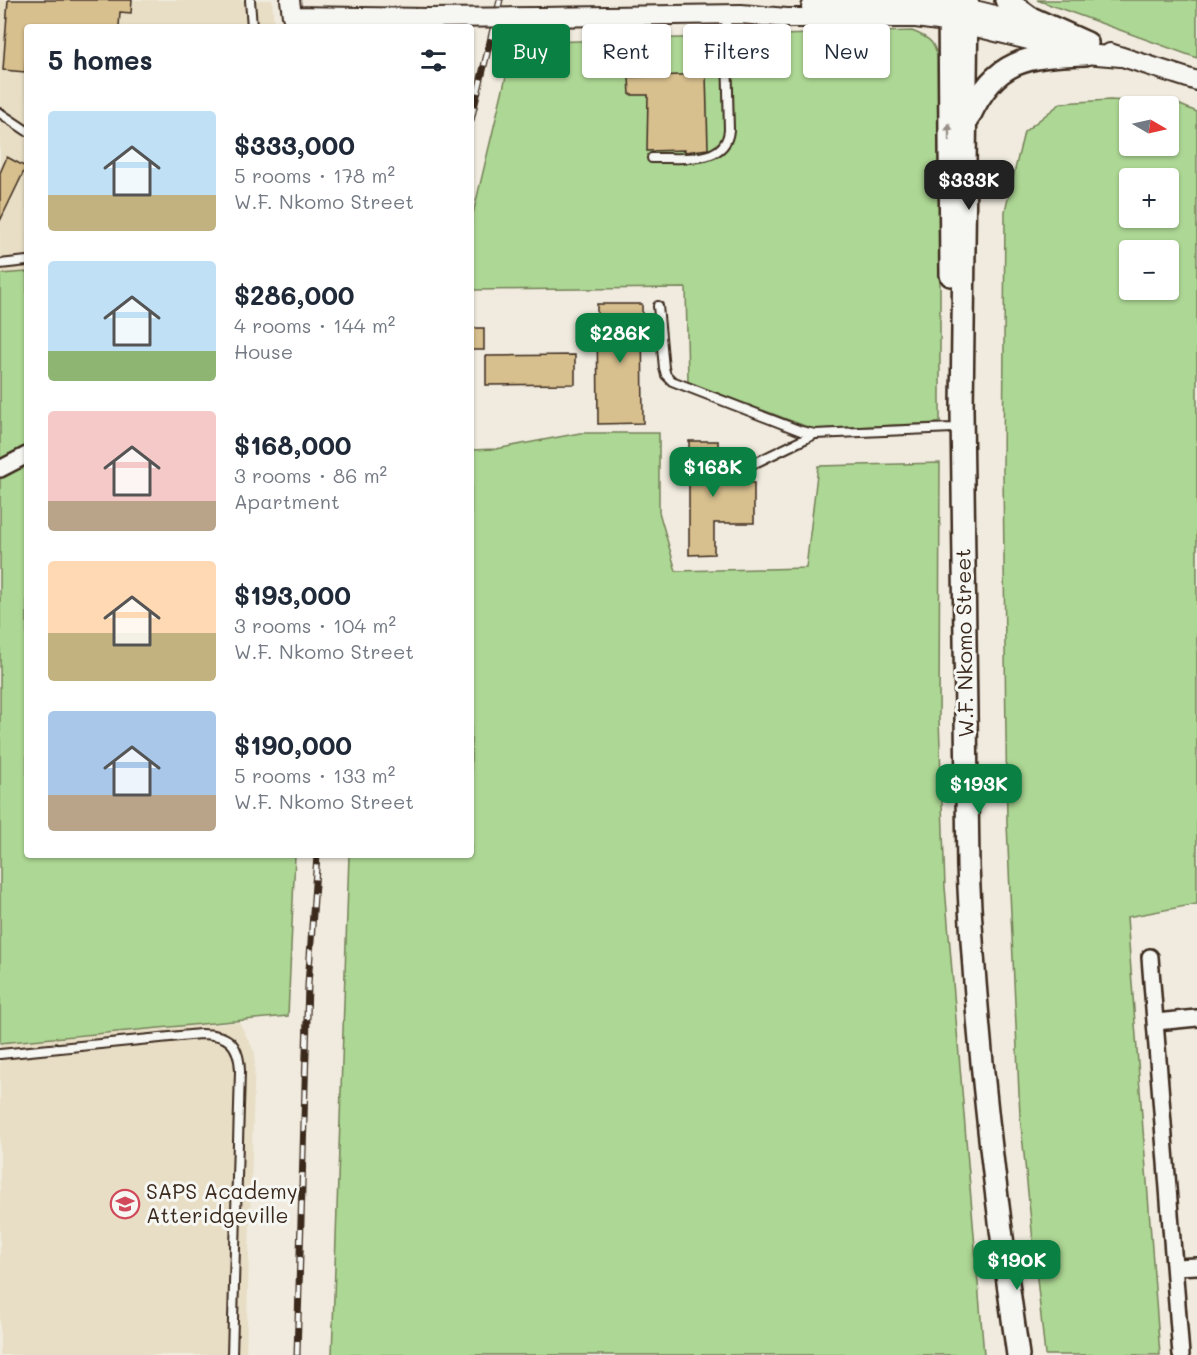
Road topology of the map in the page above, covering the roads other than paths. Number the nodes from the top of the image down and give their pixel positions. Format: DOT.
graph roads {
  1 [pos="249,0"];
  2 [pos="1006,0"];
  3 [pos="958,10"];
  4 [pos="292,14"];
  5 [pos="734,14"];
  6 [pos="252,24"];
  7 [pos="1086,48"];
  8 [pos="1197,81"];
  9 [pos="0,113"];
  10 [pos="966,121"];
  11 [pos="24,129"];
  12 [pos="652,158"];
  13 [pos="24,261"];
  14 [pos="0,264"];
  15 [pos="658,306"];
  16 [pos="958,427"];
  17 [pos="815,434"];
  18 [pos="24,457"];
  19 [pos="755,463"];
  20 [pos="0,469"];
  21 [pos="1150,957"];
  22 [pos="1197,1018"];
  23 [pos="1155,1022"];
  24 [pos="0,1054"];
  25 [pos="1197,1266"];
  26 [pos="1175,1267"];
  27 [pos="232,1355"];
  28 [pos="1004,1355"];
  29 [pos="1018,1355"];
  30 [pos="1181,1355"];
  1 -- 6 [label="lane"];
  2 -- 7 [label="main road"];
  3 -- 5 [label="street"];
  3 -- 7 [label="street"];
  3 -- 10 [label="main road, W.F. Nkomo Street"];
  16 -- 3 [label="main road, W.F. Nkomo Street, one-way"];
  4 -- 5 [label="street, bridge"];
  5 -- 12 [label="lane"];
  7 -- 8 [label="street"];
  7 -- 10 [label="main road"];
  9 -- 11 [label="lane"];
  10 -- 16 [label="main road, W.F. Nkomo Street"];
  13 -- 14 [label="lane"];
  15 -- 17 [label="lane"];
  16 -- 17 [label="lane"];
  16 -- 28 [label="main road, W.F. Nkomo Street"];
  16 -- 29 [label="main road, W.F. Nkomo Street"];
  17 -- 19 [label="lane"];
  18 -- 20 [label="street"];
  21 -- 23 [label="street"];
  22 -- 23 [label="street"];
  23 -- 26 [label="street"];
  24 -- 27 [label="lane"];
  25 -- 26 [label="street"];
  26 -- 30 [label="street"];
}
